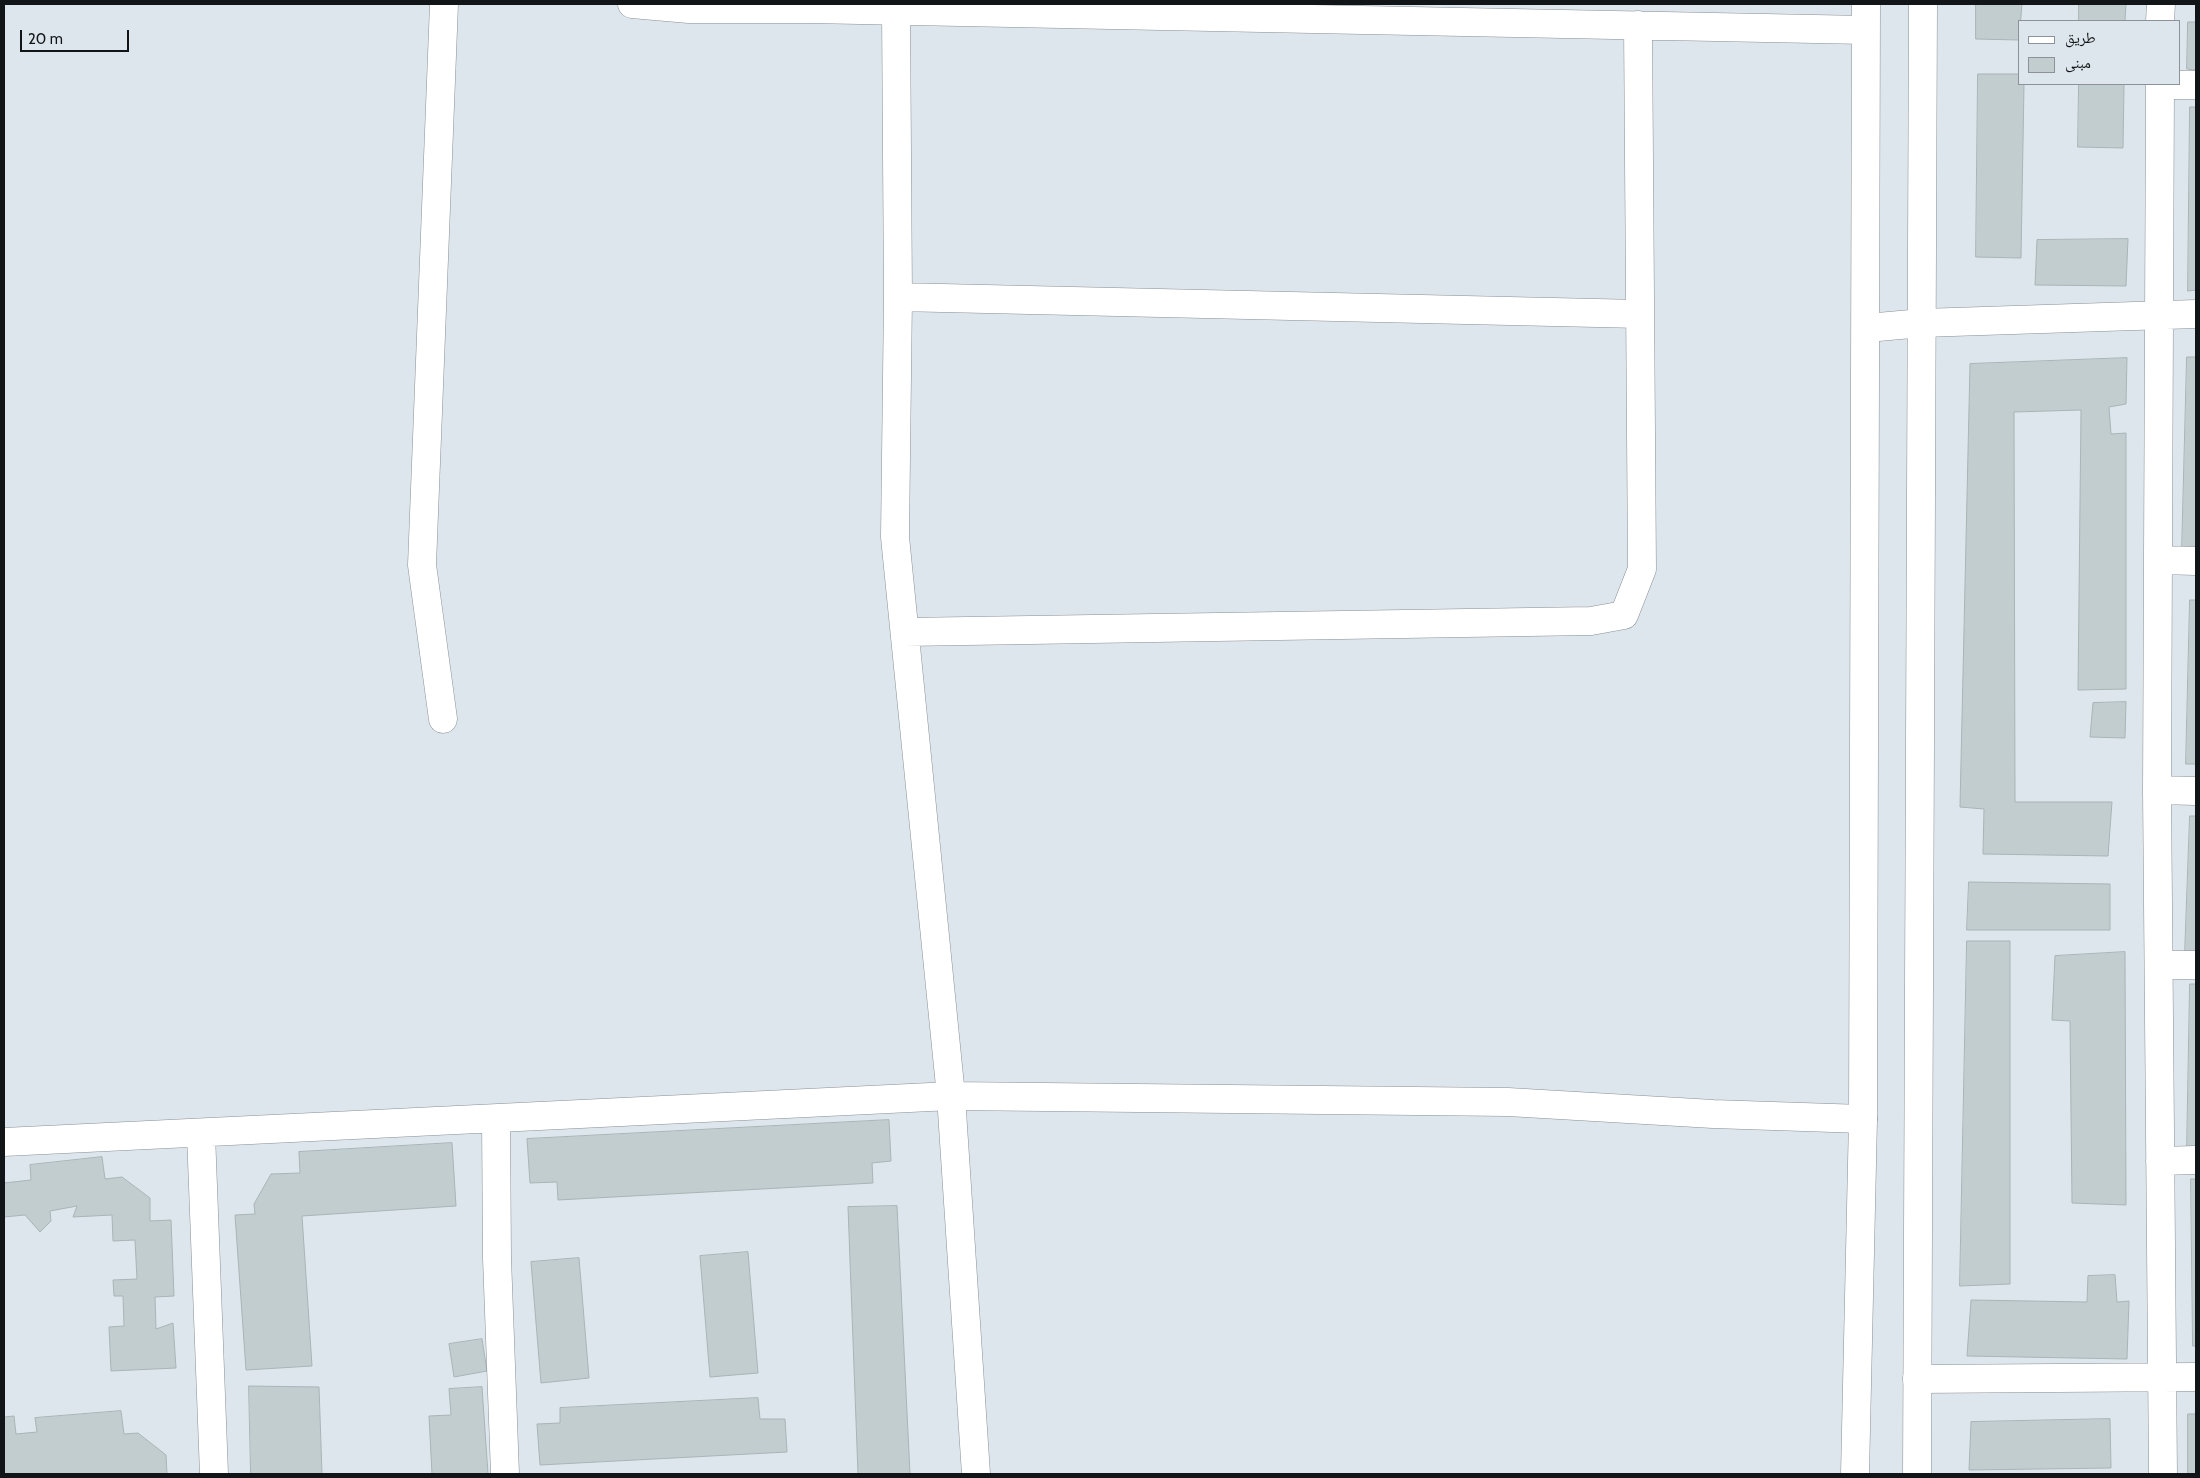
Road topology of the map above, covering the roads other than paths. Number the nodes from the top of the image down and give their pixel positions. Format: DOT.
graph roads {
  1 [pos="444,4"];
  2 [pos="632,4"];
  3 [pos="1924,4"];
  4 [pos="2160,4"];
  5 [pos="689,6"];
  6 [pos="809,6"];
  7 [pos="933,8"];
  8 [pos="896,11"];
  9 [pos="1866,17"];
  10 [pos="2160,20"];
  11 [pos="1638,24"];
  12 [pos="2160,85"];
  13 [pos="2180,85"];
  14 [pos="2196,85"];
  15 [pos="898,298"];
  16 [pos="1640,314"];
  17 [pos="2159,314"];
  18 [pos="2196,314"];
  19 [pos="1922,323"];
  20 [pos="1867,328"];
  21 [pos="2160,560"];
  22 [pos="2196,561"];
  23 [pos="905,632"];
  24 [pos="443,719"];
  25 [pos="2157,790"];
  26 [pos="2196,791"];
  27 [pos="2158,965"];
  28 [pos="2196,965"];
  29 [pos="951,1096"];
  30 [pos="496,1119"];
  31 [pos="1863,1120"];
  32 [pos="201,1134"];
  33 [pos="4,1142"];
  34 [pos="2196,1160"];
  35 [pos="2160,1161"];
  36 [pos="2161,1377"];
  37 [pos="2196,1378"];
  38 [pos="1917,1379"];
  39 [pos="214,1474"];
  40 [pos="505,1474"];
  41 [pos="976,1474"];
  42 [pos="1855,1474"];
  43 [pos="1917,1474"];
  44 [pos="2163,1474"];
  1 -- 24 [label="street"];
  2 -- 5 [label="street"];
  3 -- 19 [label="street"];
  4 -- 10 [label="street"];
  5 -- 6 [label="street"];
  6 -- 8 [label="street"];
  7 -- 8 [label="street"];
  7 -- 11 [label="street"];
  8 -- 15 [label="street"];
  9 -- 11 [label="street"];
  9 -- 20 [label="street"];
  11 -- 16 [label="street"];
  12 -- 17 [label="street"];
  13 -- 14 [label="street"];
  15 -- 16 [label="street"];
  15 -- 23 [label="street"];
  16 -- 23 [label="street"];
  17 -- 18 [label="street"];
  17 -- 19 [label="street"];
  17 -- 21 [label="street"];
  19 -- 20 [label="street"];
  19 -- 38 [label="street"];
  20 -- 31 [label="street"];
  21 -- 22 [label="street"];
  21 -- 25 [label="street"];
  23 -- 29 [label="street"];
  25 -- 26 [label="street"];
  25 -- 27 [label="street"];
  27 -- 28 [label="street"];
  27 -- 35 [label="street"];
  29 -- 30 [label="street"];
  29 -- 31 [label="street"];
  29 -- 41 [label="street"];
  30 -- 32 [label="street"];
  30 -- 40 [label="street"];
  31 -- 42 [label="street"];
  32 -- 33 [label="street"];
  32 -- 39 [label="street"];
  34 -- 35 [label="street"];
  35 -- 36 [label="street"];
  36 -- 37 [label="street"];
  36 -- 38 [label="street"];
  36 -- 44 [label="street"];
  38 -- 43 [label="street"];
}
